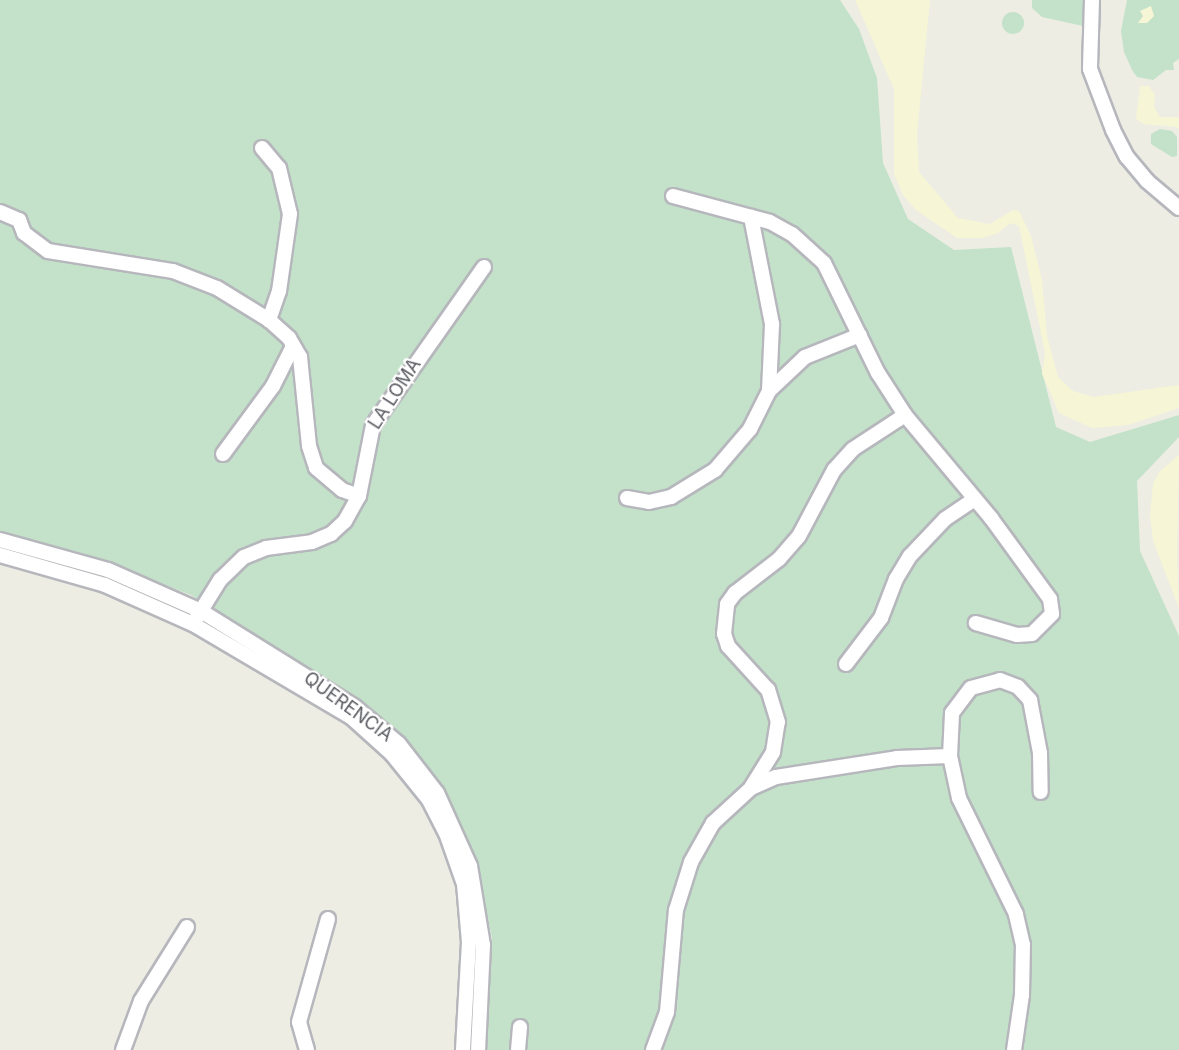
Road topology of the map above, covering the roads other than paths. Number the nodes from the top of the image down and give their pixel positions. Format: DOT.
graph roads {
  1 [pos="1092,0"];
  2 [pos="262,148"];
  3 [pos="673,196"];
  4 [pos="1179,208"];
  5 [pos="0,212"];
  6 [pos="751,217"];
  7 [pos="484,267"];
  8 [pos="269,320"];
  9 [pos="860,334"];
  10 [pos="293,346"];
  11 [pos="769,391"];
  12 [pos="905,416"];
  13 [pos="223,454"];
  14 [pos="360,496"];
  15 [pos="627,498"];
  16 [pos="975,499"];
  17 [pos="0,540"];
  18 [pos="0,546"];
  19 [pos="0,555"];
  20 [pos="74,559"];
  21 [pos="105,585"];
  22 [pos="201,611"];
  23 [pos="976,623"];
  24 [pos="193,624"];
  25 [pos="846,663"];
  26 [pos="950,756"];
  27 [pos="751,788"];
  28 [pos="1041,792"];
  29 [pos="328,918"];
  30 [pos="187,927"];
  31 [pos="520,1027"];
  32 [pos="123,1050"];
  33 [pos="307,1050"];
  34 [pos="463,1050"];
  35 [pos="478,1050"];
  36 [pos="518,1050"];
  37 [pos="653,1050"];
  38 [pos="1014,1050"];
  1 -- 4 [label="street"];
  2 -- 8 [label="street"];
  3 -- 6 [label="street"];
  5 -- 8 [label="street"];
  6 -- 9 [label="street"];
  6 -- 11 [label="street"];
  7 -- 14 [label="street, LA LOMA"];
  8 -- 10 [label="street"];
  9 -- 11 [label="street"];
  9 -- 12 [label="street"];
  10 -- 13 [label="street"];
  10 -- 14 [label="street"];
  11 -- 15 [label="street"];
  12 -- 16 [label="street"];
  12 -- 27 [label="street"];
  14 -- 22 [label="street, LA LOMA"];
  16 -- 23 [label="street"];
  16 -- 25 [label="street"];
  17 -- 20 [label="street, QUERENCIA"];
  18 -- 20 [label="street"];
  19 -- 21 [label="street, QUERENCIA"];
  20 -- 22 [label="street, QUERENCIA"];
  21 -- 22 [label="street"];
  21 -- 24 [label="street, QUERENCIA"];
  22 -- 24 [label="street, LA LOMA"];
  22 -- 35 [label="street, QUERENCIA"];
  24 -- 34 [label="street, QUERENCIA"];
  26 -- 27 [label="street"];
  26 -- 28 [label="street"];
  26 -- 38 [label="street"];
  27 -- 37 [label="street"];
  29 -- 33 [label="street"];
  30 -- 32 [label="street"];
  31 -- 36 [label="street"];
}
